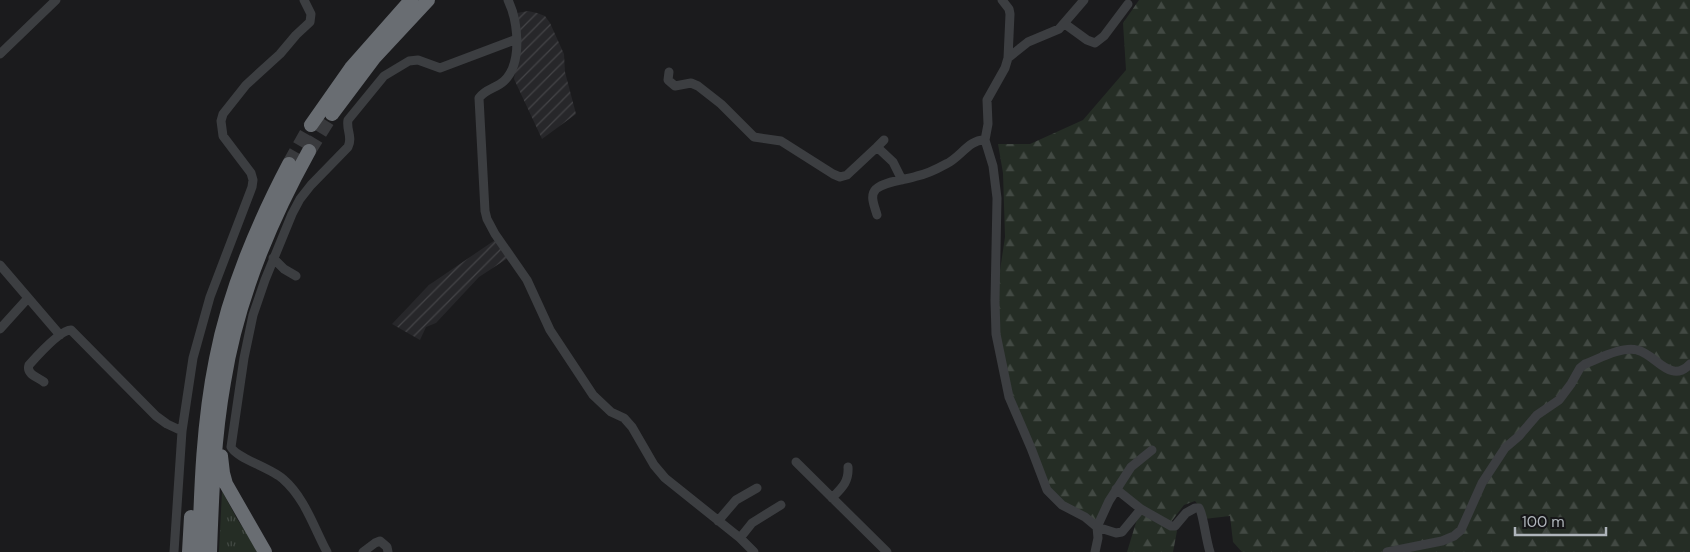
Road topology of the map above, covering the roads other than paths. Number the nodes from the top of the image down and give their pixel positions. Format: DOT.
graph roads {
  1 [pos="56,0"];
  2 [pos="304,0"];
  3 [pos="411,0"];
  4 [pos="428,0"];
  5 [pos="508,0"];
  6 [pos="1002,0"];
  7 [pos="1084,0"];
  8 [pos="1128,4"];
  9 [pos="1066,24"];
  10 [pos="516,39"];
  11 [pos="0,54"];
  12 [pos="1008,58"];
  13 [pos="669,72"];
  14 [pos="332,114"];
  15 [pos="311,124"];
  16 [pos="884,140"];
  17 [pos="985,140"];
  18 [pos="877,147"];
  19 [pos="309,151"];
  20 [pos="289,164"];
  21 [pos="902,180"];
  22 [pos="877,215"];
  23 [pos="273,258"];
  24 [pos="0,265"];
  25 [pos="296,276"];
  26 [pos="28,298"];
  27 [pos="0,329"];
  28 [pos="60,335"];
  29 [pos="1690,364"];
  30 [pos="218,381"];
  31 [pos="44,382"];
  32 [pos="182,431"];
  33 [pos="1152,450"];
  34 [pos="796,462"];
  35 [pos="848,467"];
  36 [pos="758,488"];
  37 [pos="1116,489"];
  38 [pos="832,498"];
  39 [pos="781,506"];
  40 [pos="1141,509"];
  41 [pos="718,521"];
  42 [pos="1097,527"];
  43 [pos="740,538"];
  44 [pos="174,552"];
  45 [pos="189,552"];
  46 [pos="199,552"];
  47 [pos="210,552"];
  48 [pos="265,552"];
  49 [pos="327,552"];
  50 [pos="364,552"];
  51 [pos="388,552"];
  52 [pos="754,552"];
  53 [pos="887,552"];
  54 [pos="1095,552"];
  55 [pos="1210,552"];
  56 [pos="1387,552"];
  1 -- 11 [label="street"];
  2 -- 32 [label="street"];
  3 -- 15 [label="highway"];
  4 -- 14 [label="highway"];
  5 -- 10 [label="street"];
  6 -- 12 [label="street"];
  7 -- 9 [label="street"];
  8 -- 9 [label="street"];
  9 -- 12 [label="street"];
  10 -- 23 [label="street"];
  10 -- 41 [label="street"];
  12 -- 17 [label="street"];
  13 -- 18 [label="street"];
  16 -- 18 [label="street"];
  17 -- 21 [label="street"];
  17 -- 42 [label="street"];
  18 -- 21 [label="street"];
  19 -- 30 [label="highway"];
  20 -- 30 [label="highway"];
  21 -- 22 [label="street"];
  23 -- 25 [label="street"];
  23 -- 49 [label="street"];
  24 -- 26 [label="street"];
  26 -- 27 [label="street"];
  26 -- 28 [label="street"];
  28 -- 31 [label="street"];
  28 -- 32 [label="street"];
  29 -- 56 [label="street"];
  30 -- 45 [label="highway"];
  30 -- 46 [label="highway"];
  30 -- 47 [label="highway"];
  30 -- 48 [label="highway"];
  32 -- 44 [label="street"];
  33 -- 37 [label="street"];
  34 -- 38 [label="street"];
  35 -- 38 [label="street"];
  36 -- 41 [label="street"];
  37 -- 40 [label="street"];
  37 -- 42 [label="street"];
  38 -- 53 [label="street"];
  39 -- 43 [label="street"];
  40 -- 42 [label="street"];
  40 -- 55 [label="street"];
  41 -- 43 [label="street"];
  42 -- 54 [label="street"];
  43 -- 52 [label="street"];
  50 -- 51 [label="street"];
}
